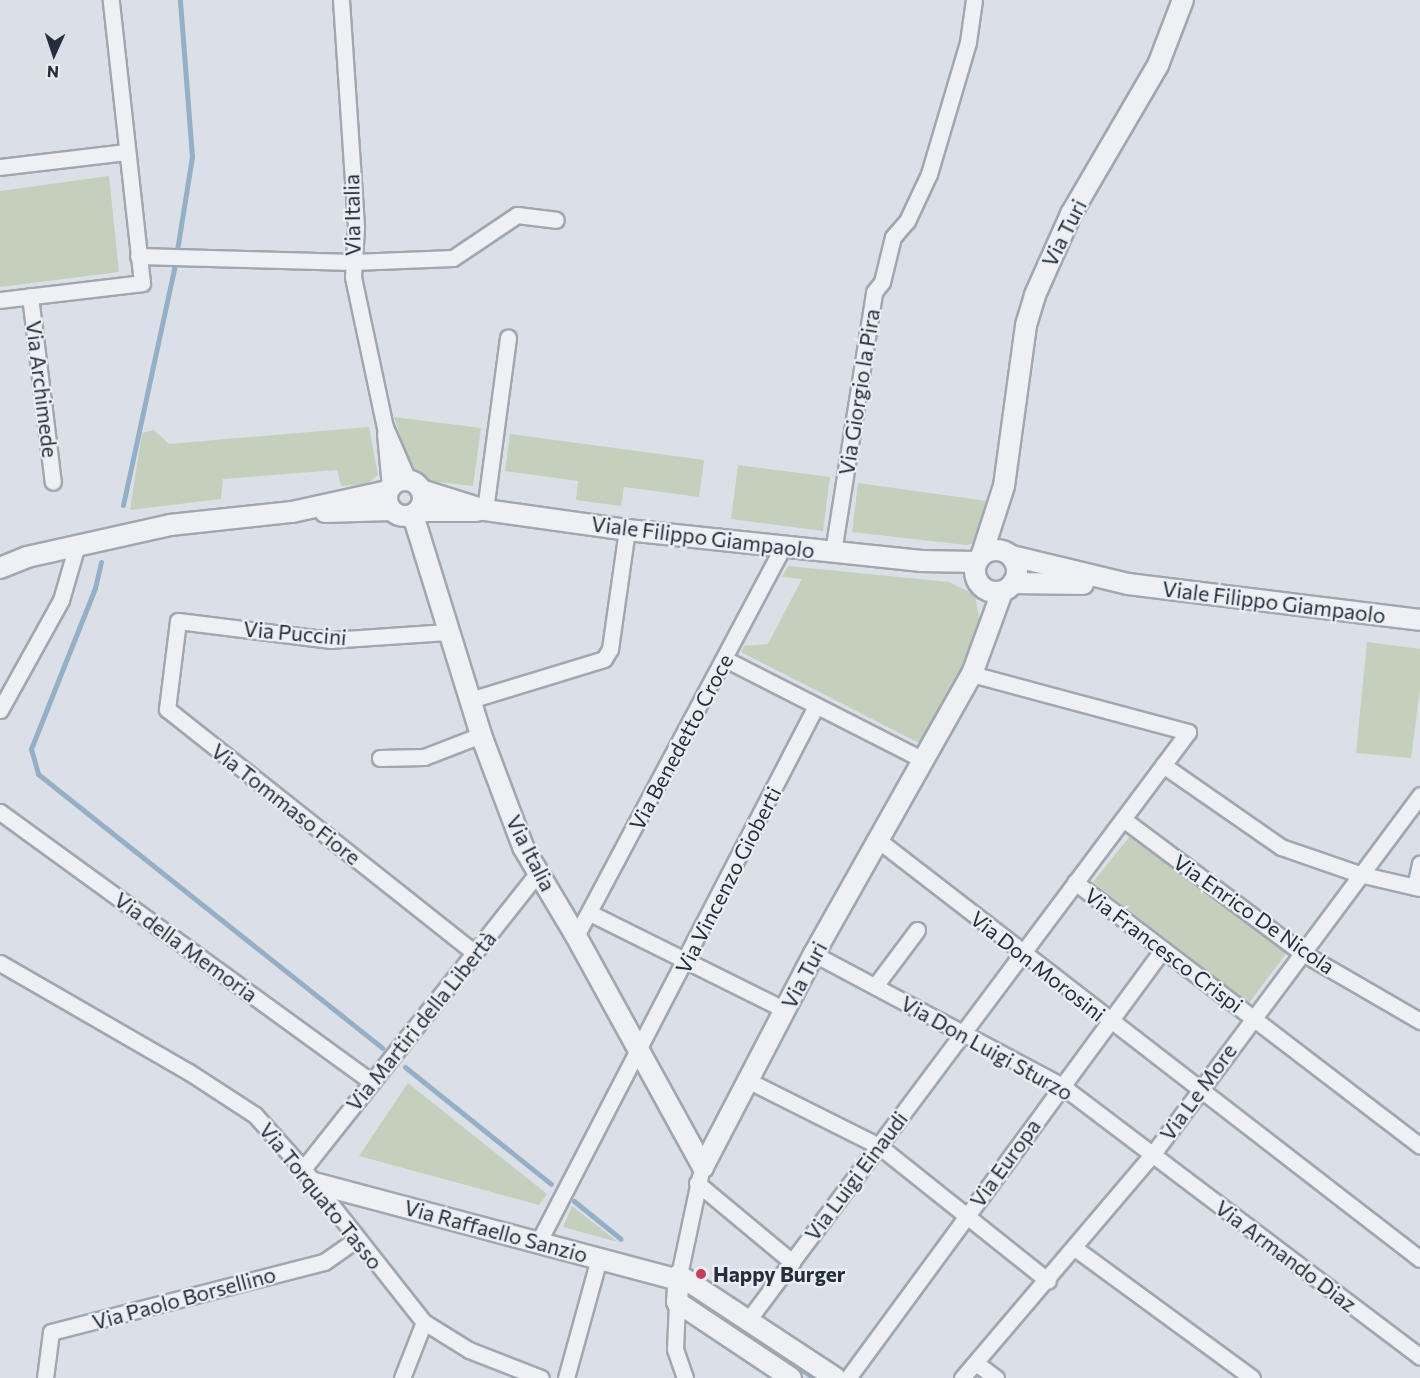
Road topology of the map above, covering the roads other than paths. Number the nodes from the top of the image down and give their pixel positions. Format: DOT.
graph roads {
  1 [pos="111,0"];
  2 [pos="342,0"];
  3 [pos="974,0"];
  4 [pos="1183,0"];
  5 [pos="125,152"];
  6 [pos="0,167"];
  7 [pos="556,220"];
  8 [pos="144,256"];
  9 [pos="353,262"];
  10 [pos="30,296"];
  11 [pos="0,300"];
  12 [pos="508,338"];
  13 [pos="53,482"];
  14 [pos="1004,486"];
  15 [pos="400,492"];
  16 [pos="485,510"];
  17 [pos="416,513"];
  18 [pos="627,530"];
  19 [pos="77,545"];
  20 [pos="783,547"];
  21 [pos="833,552"];
  22 [pos="1010,555"];
  23 [pos="27,557"];
  24 [pos="0,559"];
  25 [pos="978,566"];
  26 [pos="0,567"];
  27 [pos="1128,584"];
  28 [pos="1007,587"];
  29 [pos="1420,620"];
  30 [pos="178,621"];
  31 [pos="447,632"];
  32 [pos="725,659"];
  33 [pos="972,674"];
  34 [pos="470,700"];
  35 [pos="816,706"];
  36 [pos="0,710"];
  37 [pos="481,735"];
  38 [pos="380,758"];
  39 [pos="923,760"];
  40 [pos="1163,765"];
  41 [pos="1420,795"];
  42 [pos="0,812"];
  43 [pos="1123,819"];
  44 [pos="878,840"];
  45 [pos="1420,864"];
  46 [pos="538,873"];
  47 [pos="1359,874"];
  48 [pos="1075,882"];
  49 [pos="1417,888"];
  50 [pos="590,913"];
  51 [pos="917,930"];
  52 [pos="576,936"];
  53 [pos="1162,949"];
  54 [pos="1023,952"];
  55 [pos="1301,952"];
  56 [pos="475,953"];
  57 [pos="814,954"];
  58 [pos="687,961"];
  59 [pos="0,963"];
  60 [pos="875,986"];
  61 [pos="785,1010"];
  62 [pos="1252,1017"];
  63 [pos="1109,1021"];
  64 [pos="1420,1021"];
  65 [pos="963,1033"];
  66 [pos="638,1053"];
  67 [pos="749,1081"];
  68 [pos="371,1082"];
  69 [pos="1062,1086"];
  70 [pos="1199,1091"];
  71 [pos="879,1146"];
  72 [pos="1420,1146"];
  73 [pos="1152,1155"];
  74 [pos="700,1175"];
  75 [pos="309,1176"];
  76 [pos="967,1214"];
  77 [pos="356,1240"];
  78 [pos="539,1241"];
  79 [pos="1076,1249"];
  80 [pos="599,1258"];
  81 [pos="1420,1259"];
  82 [pos="792,1262"];
  83 [pos="678,1278"];
  84 [pos="1048,1281"];
  85 [pos="677,1302"];
  86 [pos="749,1320"];
  87 [pos="424,1322"];
  88 [pos="1420,1357"];
  89 [pos="976,1363"];
  90 [pos="45,1378"];
  91 [pos="402,1378"];
  92 [pos="542,1378"];
  93 [pos="566,1378"];
  94 [pos="685,1378"];
  95 [pos="791,1378"];
  96 [pos="835,1378"];
  97 [pos="848,1378"];
  98 [pos="962,1378"];
  99 [pos="996,1378"];
  100 [pos="1252,1378"];
  1 -- 5 [label="street"];
  2 -- 9 [label="street, Via Italia"];
  3 -- 21 [label="street, Via Giorgio la Pira"];
  4 -- 14 [label="street, Via Turi"];
  5 -- 6 [label="street"];
  5 -- 8 [label="street"];
  7 -- 9 [label="street"];
  8 -- 9 [label="street"];
  8 -- 10 [label="street"];
  9 -- 15 [label="street, Via Italia"];
  10 -- 11 [label="street"];
  10 -- 13 [label="street, Via Archimede"];
  12 -- 16 [label="street"];
  14 -- 22 [label="street"];
  14 -- 25 [label="street"];
  15 -- 16 [label="street, Viale Filippo Giampaolo"];
  15 -- 17 [label="street"];
  15 -- 17 [label="street, Viale Filippo Giampaolo"];
  15 -- 19 [label="street, Viale Filippo Giampaolo"];
  16 -- 17 [label="street, Viale Filippo Giampaolo"];
  16 -- 18 [label="street, Viale Filippo Giampaolo"];
  17 -- 31 [label="street, Via Italia"];
  18 -- 20 [label="street, Viale Filippo Giampaolo"];
  18 -- 34 [label="street"];
  19 -- 23 [label="street, Viale Filippo Giampaolo"];
  19 -- 36 [label="street"];
  20 -- 21 [label="street, Viale Filippo Giampaolo"];
  20 -- 32 [label="street, Via Benedetto Croce"];
  21 -- 25 [label="street, Viale Filippo Giampaolo"];
  22 -- 25 [label="street"];
  22 -- 27 [label="street, Viale Filippo Giampaolo"];
  22 -- 28 [label="street"];
  23 -- 24 [label="street, Viale Filippo Giampaolo"];
  23 -- 26 [label="street, Viale Filippo Giampaolo"];
  25 -- 28 [label="street"];
  27 -- 28 [label="street, Viale Filippo Giampaolo"];
  27 -- 29 [label="street, Viale Filippo Giampaolo"];
  28 -- 33 [label="street, Via Turi"];
  30 -- 31 [label="street, Via Puccini"];
  30 -- 56 [label="street, Via Tommaso Fiore"];
  31 -- 34 [label="street, Via Italia"];
  32 -- 35 [label="street"];
  32 -- 50 [label="street, Via Benedetto Croce"];
  33 -- 39 [label="street, Via Turi"];
  33 -- 40 [label="street, Via Luigi Einaudi"];
  34 -- 37 [label="street, Via Italia"];
  35 -- 39 [label="street"];
  35 -- 58 [label="street, Via Vincenzo Gioberti"];
  37 -- 38 [label="street"];
  37 -- 46 [label="street, Via Italia"];
  39 -- 44 [label="street, Via Turi"];
  40 -- 43 [label="street, Via Luigi Einaudi"];
  40 -- 47 [label="street"];
  41 -- 47 [label="street, Via Le More"];
  42 -- 68 [label="street, Via della Memoria"];
  43 -- 48 [label="street, Via Luigi Einaudi"];
  43 -- 55 [label="street, Via Enrico De Nicola"];
  44 -- 54 [label="street, Via Don Morosini"];
  44 -- 57 [label="street, Via Turi"];
  45 -- 49 [label="street"];
  46 -- 52 [label="street, Via Italia"];
  46 -- 56 [label="street, Via Martiri della Libertà"];
  47 -- 49 [label="street"];
  47 -- 55 [label="street, Via Le More"];
  48 -- 53 [label="street, Via Francesco Crispi"];
  48 -- 54 [label="street, Via Luigi Einaudi"];
  50 -- 52 [label="street, Via Benedetto Croce"];
  50 -- 58 [label="street"];
  51 -- 60 [label="street"];
  52 -- 66 [label="street, Via Italia"];
  53 -- 62 [label="street, Via Francesco Crispi"];
  53 -- 63 [label="street, Via Europa"];
  54 -- 63 [label="street, Via Don Morosini"];
  54 -- 65 [label="street, Via Luigi Einaudi"];
  55 -- 62 [label="street, Via Le More"];
  55 -- 64 [label="street, Via Enrico De Nicola"];
  56 -- 68 [label="street, Via Martiri della Libertà"];
  57 -- 60 [label="street, Via Don Luigi Sturzo"];
  57 -- 61 [label="street, Via Turi"];
  58 -- 61 [label="street"];
  58 -- 66 [label="street, Via Vincenzo Gioberti"];
  59 -- 75 [label="street, Via Torquato Tasso"];
  60 -- 65 [label="street, Via Don Luigi Sturzo"];
  61 -- 67 [label="street, Via Turi"];
  62 -- 70 [label="street, Via Le More"];
  62 -- 72 [label="street, Via Francesco Crispi"];
  63 -- 69 [label="street, Via Europa"];
  63 -- 70 [label="street, Via Don Morosini"];
  65 -- 69 [label="street, Via Don Luigi Sturzo"];
  65 -- 71 [label="street, Via Luigi Einaudi"];
  66 -- 74 [label="street, Via Italia"];
  66 -- 78 [label="street, Via Vincenzo Gioberti"];
  67 -- 71 [label="street"];
  67 -- 74 [label="street, Via Turi"];
  68 -- 75 [label="street, Via Martiri della Libertà"];
  69 -- 73 [label="street, Via Don Luigi Sturzo"];
  69 -- 76 [label="street, Via Europa"];
  70 -- 73 [label="street, Via Le More"];
  70 -- 81 [label="street, Via Don Morosini"];
  71 -- 76 [label="street"];
  71 -- 82 [label="street, Via Luigi Einaudi"];
  73 -- 79 [label="street, Via Le More"];
  73 -- 88 [label="street, Via Armando Diaz"];
  74 -- 82 [label="street"];
  74 -- 83 [label="street, Via Turi"];
  75 -- 77 [label="street, Via Torquato Tasso"];
  75 -- 78 [label="street, Via Raffaello Sanzio"];
  76 -- 84 [label="street"];
  76 -- 97 [label="street, Via Europa"];
  77 -- 87 [label="street, Via Torquato Tasso"];
  77 -- 90 [label="street, Via Paolo Borsellino"];
  78 -- 80 [label="street, Via Raffaello Sanzio"];
  79 -- 84 [label="street, Via Le More"];
  79 -- 100 [label="street"];
  80 -- 83 [label="street, Via Raffaello Sanzio"];
  80 -- 93 [label="street"];
  82 -- 86 [label="street, Via Luigi Einaudi"];
  83 -- 85 [label="street, Via Turi"];
  83 -- 86 [label="street, Via Raffaello Sanzio"];
  84 -- 89 [label="street, Via Le More"];
  85 -- 94 [label="street, Via Turi"];
  85 -- 95 [label="street"];
  86 -- 96 [label="street, Via Raffaello Sanzio"];
  87 -- 91 [label="street"];
  87 -- 92 [label="street, Via Torquato Tasso"];
  89 -- 98 [label="street, Via Le More"];
  89 -- 99 [label="street"];
}
